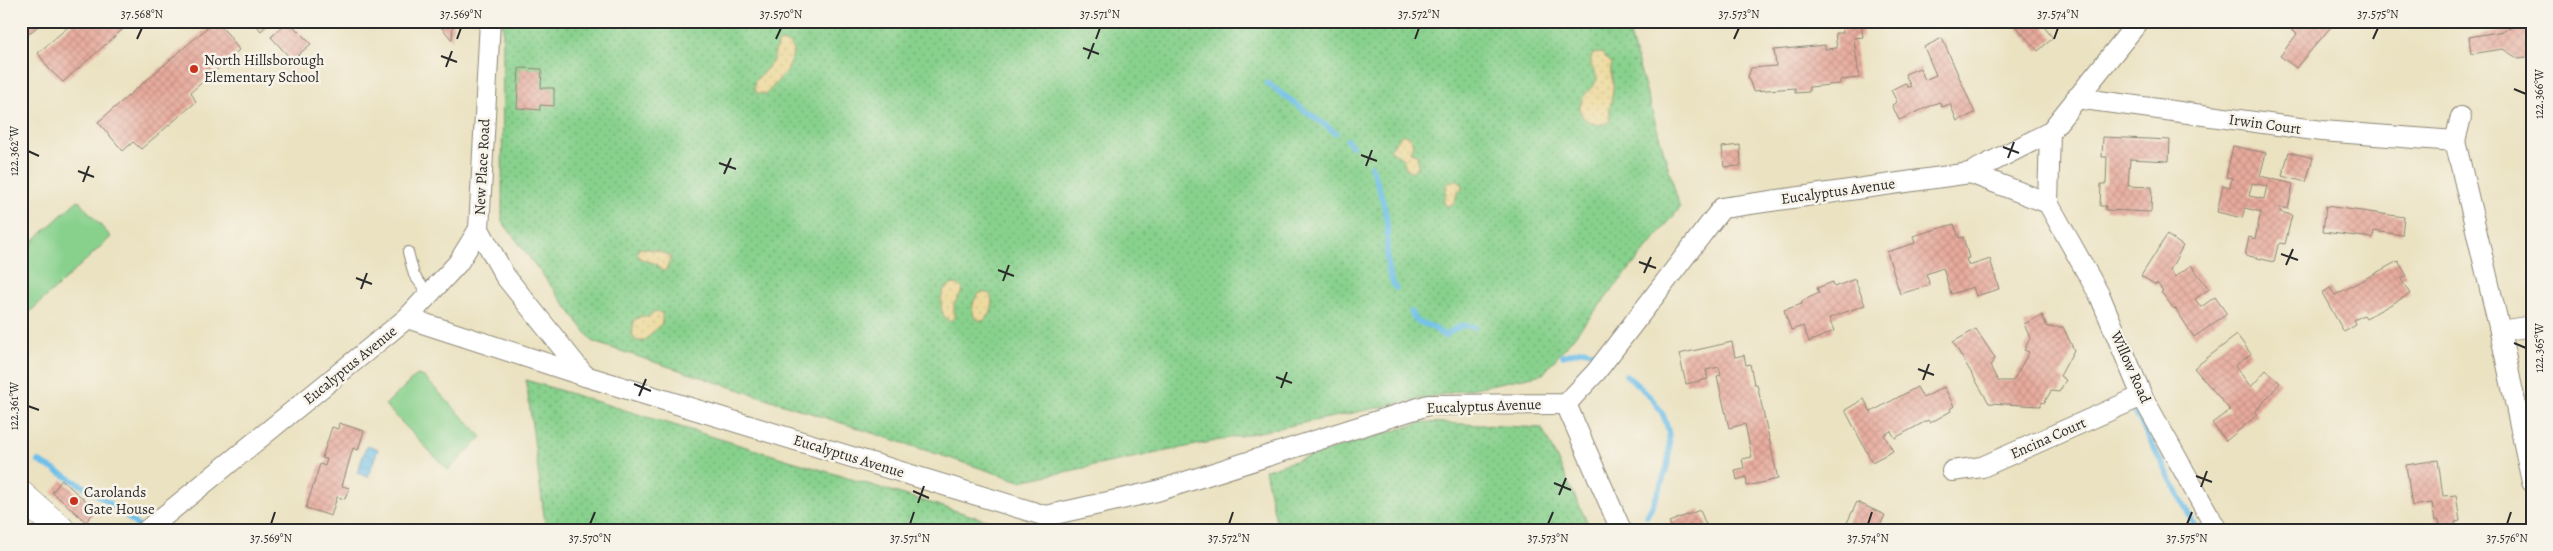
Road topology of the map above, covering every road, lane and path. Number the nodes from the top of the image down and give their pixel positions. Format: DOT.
graph roads {
  1 [pos="490,21"];
  2 [pos="2139,21"];
  3 [pos="2076,98"];
  4 [pos="2461,117"];
  5 [pos="2050,132"];
  6 [pos="2455,141"];
  7 [pos="1970,173"];
  8 [pos="2048,203"];
  9 [pos="479,229"];
  10 [pos="408,252"];
  11 [pos="429,294"];
  12 [pos="407,318"];
  13 [pos="2532,326"];
  14 [pos="2500,331"];
  15 [pos="585,376"];
  16 [pos="2142,396"];
  17 [pos="1566,404"];
  18 [pos="1952,471"];
  19 [pos="2532,482"];
  20 [pos="21,494"];
  21 [pos="1047,523"];
  22 [pos="149,528"];
  23 [pos="61,530"];
  24 [pos="1621,530"];
  25 [pos="2217,530"];
  1 -- 9 [label="street, New Place Road"];
  2 -- 3 [label="street, Eucalyptus Avenue"];
  3 -- 5 [label="street, Eucalyptus Avenue"];
  3 -- 6 [label="street, Irwin Court"];
  4 -- 6 [label="street"];
  5 -- 7 [label="street, Eucalyptus Avenue"];
  5 -- 8 [label="street"];
  6 -- 14 [label="street"];
  7 -- 8 [label="street"];
  7 -- 17 [label="street, Eucalyptus Avenue"];
  8 -- 16 [label="street, Willow Road"];
  9 -- 11 [label="street, New Place Road"];
  9 -- 15 [label="street"];
  10 -- 11 [label="lane"];
  11 -- 12 [label="street, New Place Road"];
  12 -- 15 [label="street, Eucalyptus Avenue"];
  12 -- 22 [label="street, Eucalyptus Avenue"];
  13 -- 14 [label="street"];
  14 -- 19 [label="street"];
  15 -- 21 [label="street, Eucalyptus Avenue"];
  16 -- 18 [label="street, Encina Court"];
  16 -- 25 [label="street, Willow Road"];
  17 -- 21 [label="street, Eucalyptus Avenue"];
  17 -- 24 [label="street"];
  20 -- 23 [label="street"];
}
